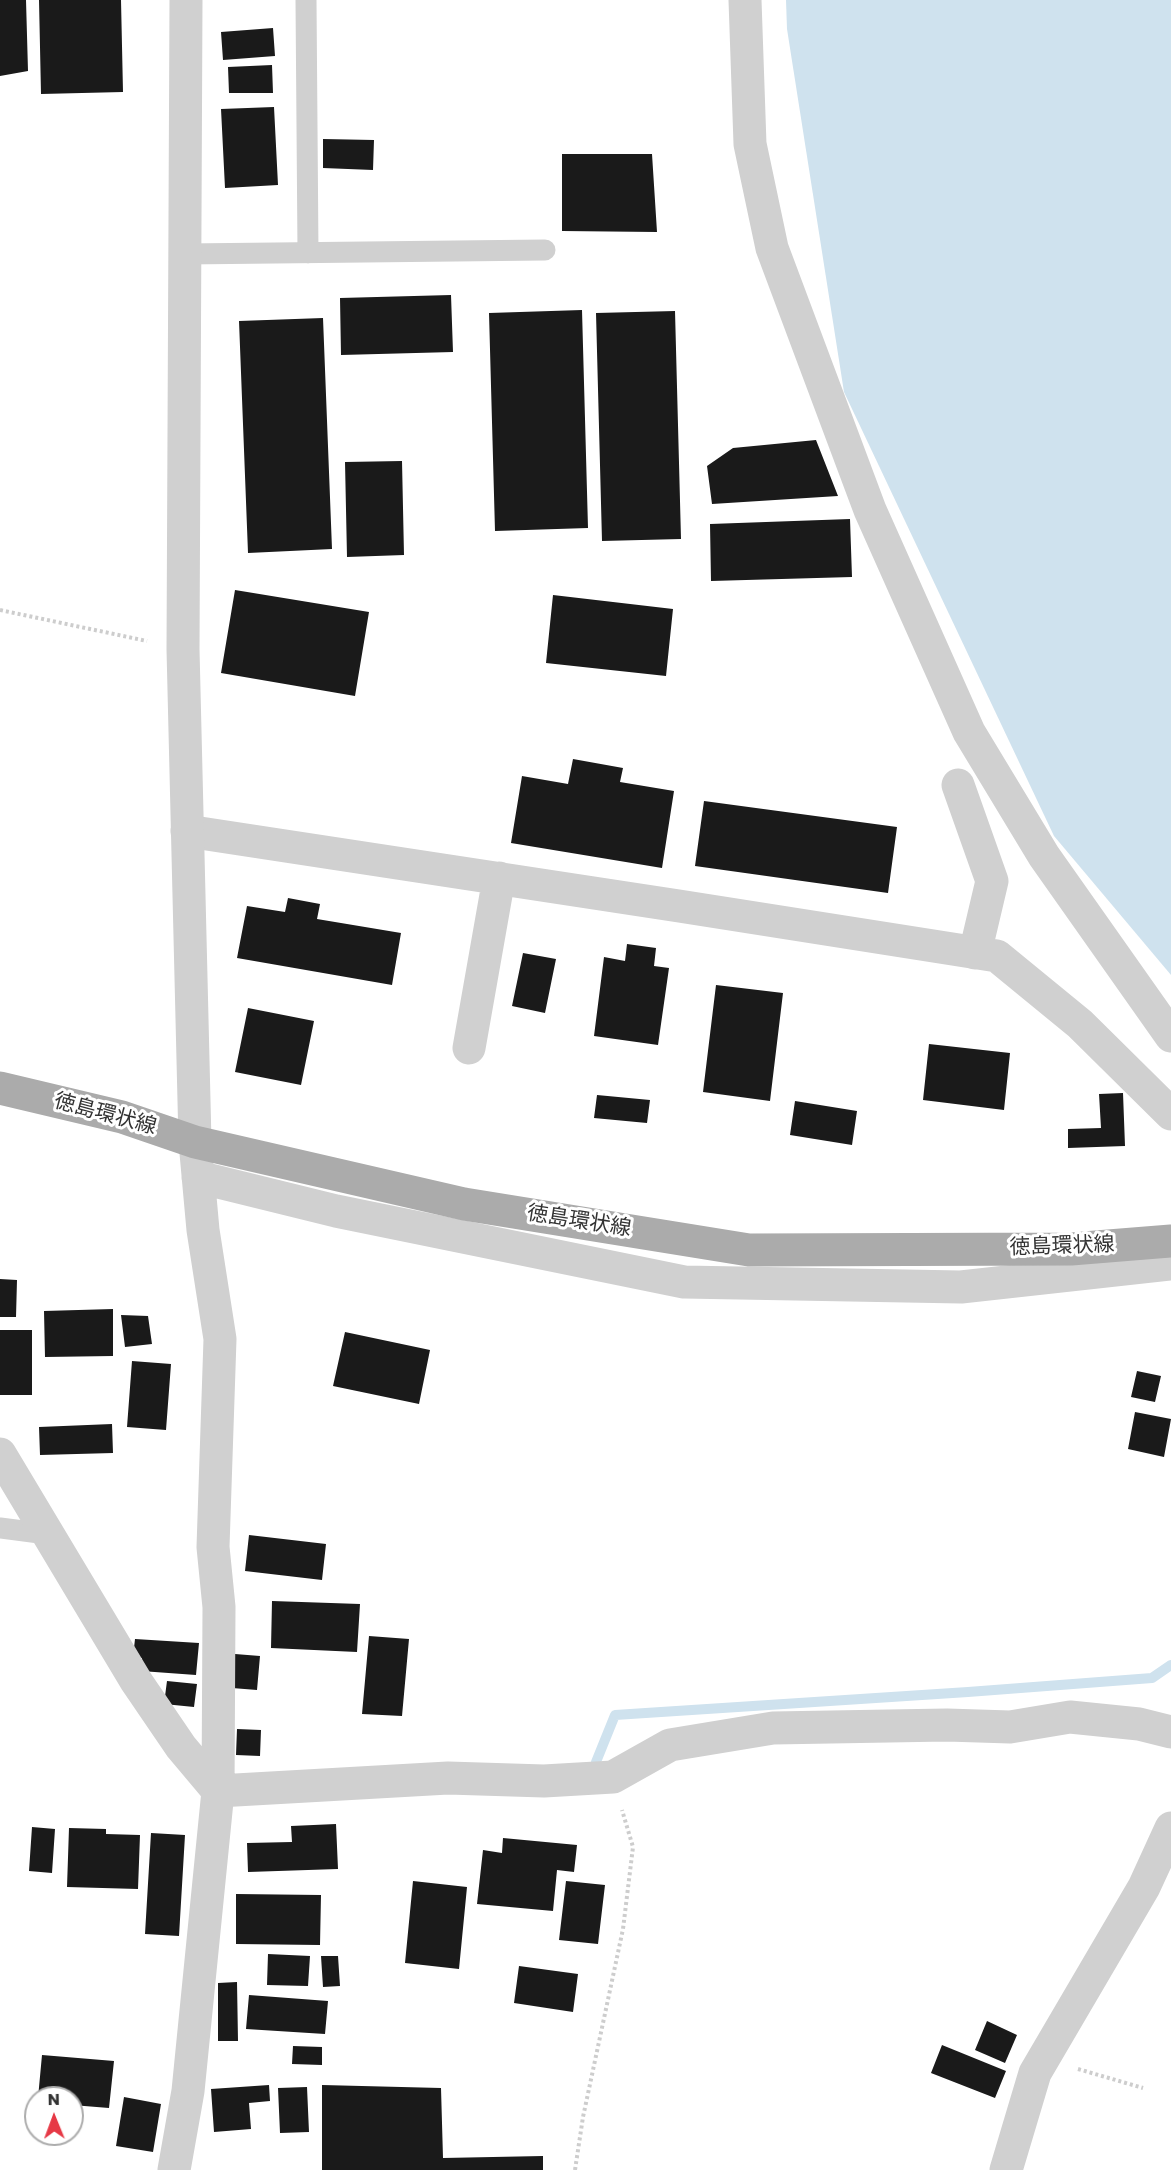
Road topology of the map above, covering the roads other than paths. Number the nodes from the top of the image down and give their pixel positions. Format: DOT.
graph roads {
  1 [pos="186,0"];
  2 [pos="306,0"];
  3 [pos="745,0"];
  4 [pos="545,250"];
  5 [pos="308,253"];
  6 [pos="185,254"];
  7 [pos="958,785"];
  8 [pos="187,831"];
  9 [pos="499,878"];
  10 [pos="975,953"];
  11 [pos="1171,1036"];
  12 [pos="469,1048"];
  13 [pos="0,1088"];
  14 [pos="1171,1114"];
  15 [pos="195,1142"];
  16 [pos="198,1177"];
  17 [pos="1171,1241"];
  18 [pos="1171,1264"];
  19 [pos="0,1454"];
  20 [pos="0,1528"];
  21 [pos="47,1534"];
  22 [pos="1171,1732"];
  23 [pos="218,1791"];
  24 [pos="1171,1828"];
  25 [pos="174,2170"];
  26 [pos="1006,2170"];
  1 -- 6 [label="street"];
  2 -- 5 [label="lane"];
  3 -- 11 [label="street"];
  4 -- 5 [label="lane"];
  5 -- 6 [label="lane"];
  6 -- 8 [label="street"];
  7 -- 10 [label="street"];
  8 -- 9 [label="street"];
  8 -- 15 [label="street"];
  9 -- 10 [label="street"];
  9 -- 12 [label="street"];
  10 -- 14 [label="street"];
  13 -- 15 [label="main road, 徳島環状線"];
  15 -- 16 [label="street"];
  15 -- 17 [label="main road, 徳島環状線"];
  16 -- 18 [label="street"];
  16 -- 23 [label="street"];
  19 -- 21 [label="street"];
  20 -- 21 [label="lane"];
  21 -- 23 [label="street"];
  22 -- 23 [label="street"];
  23 -- 25 [label="street"];
  24 -- 26 [label="street"];
}
